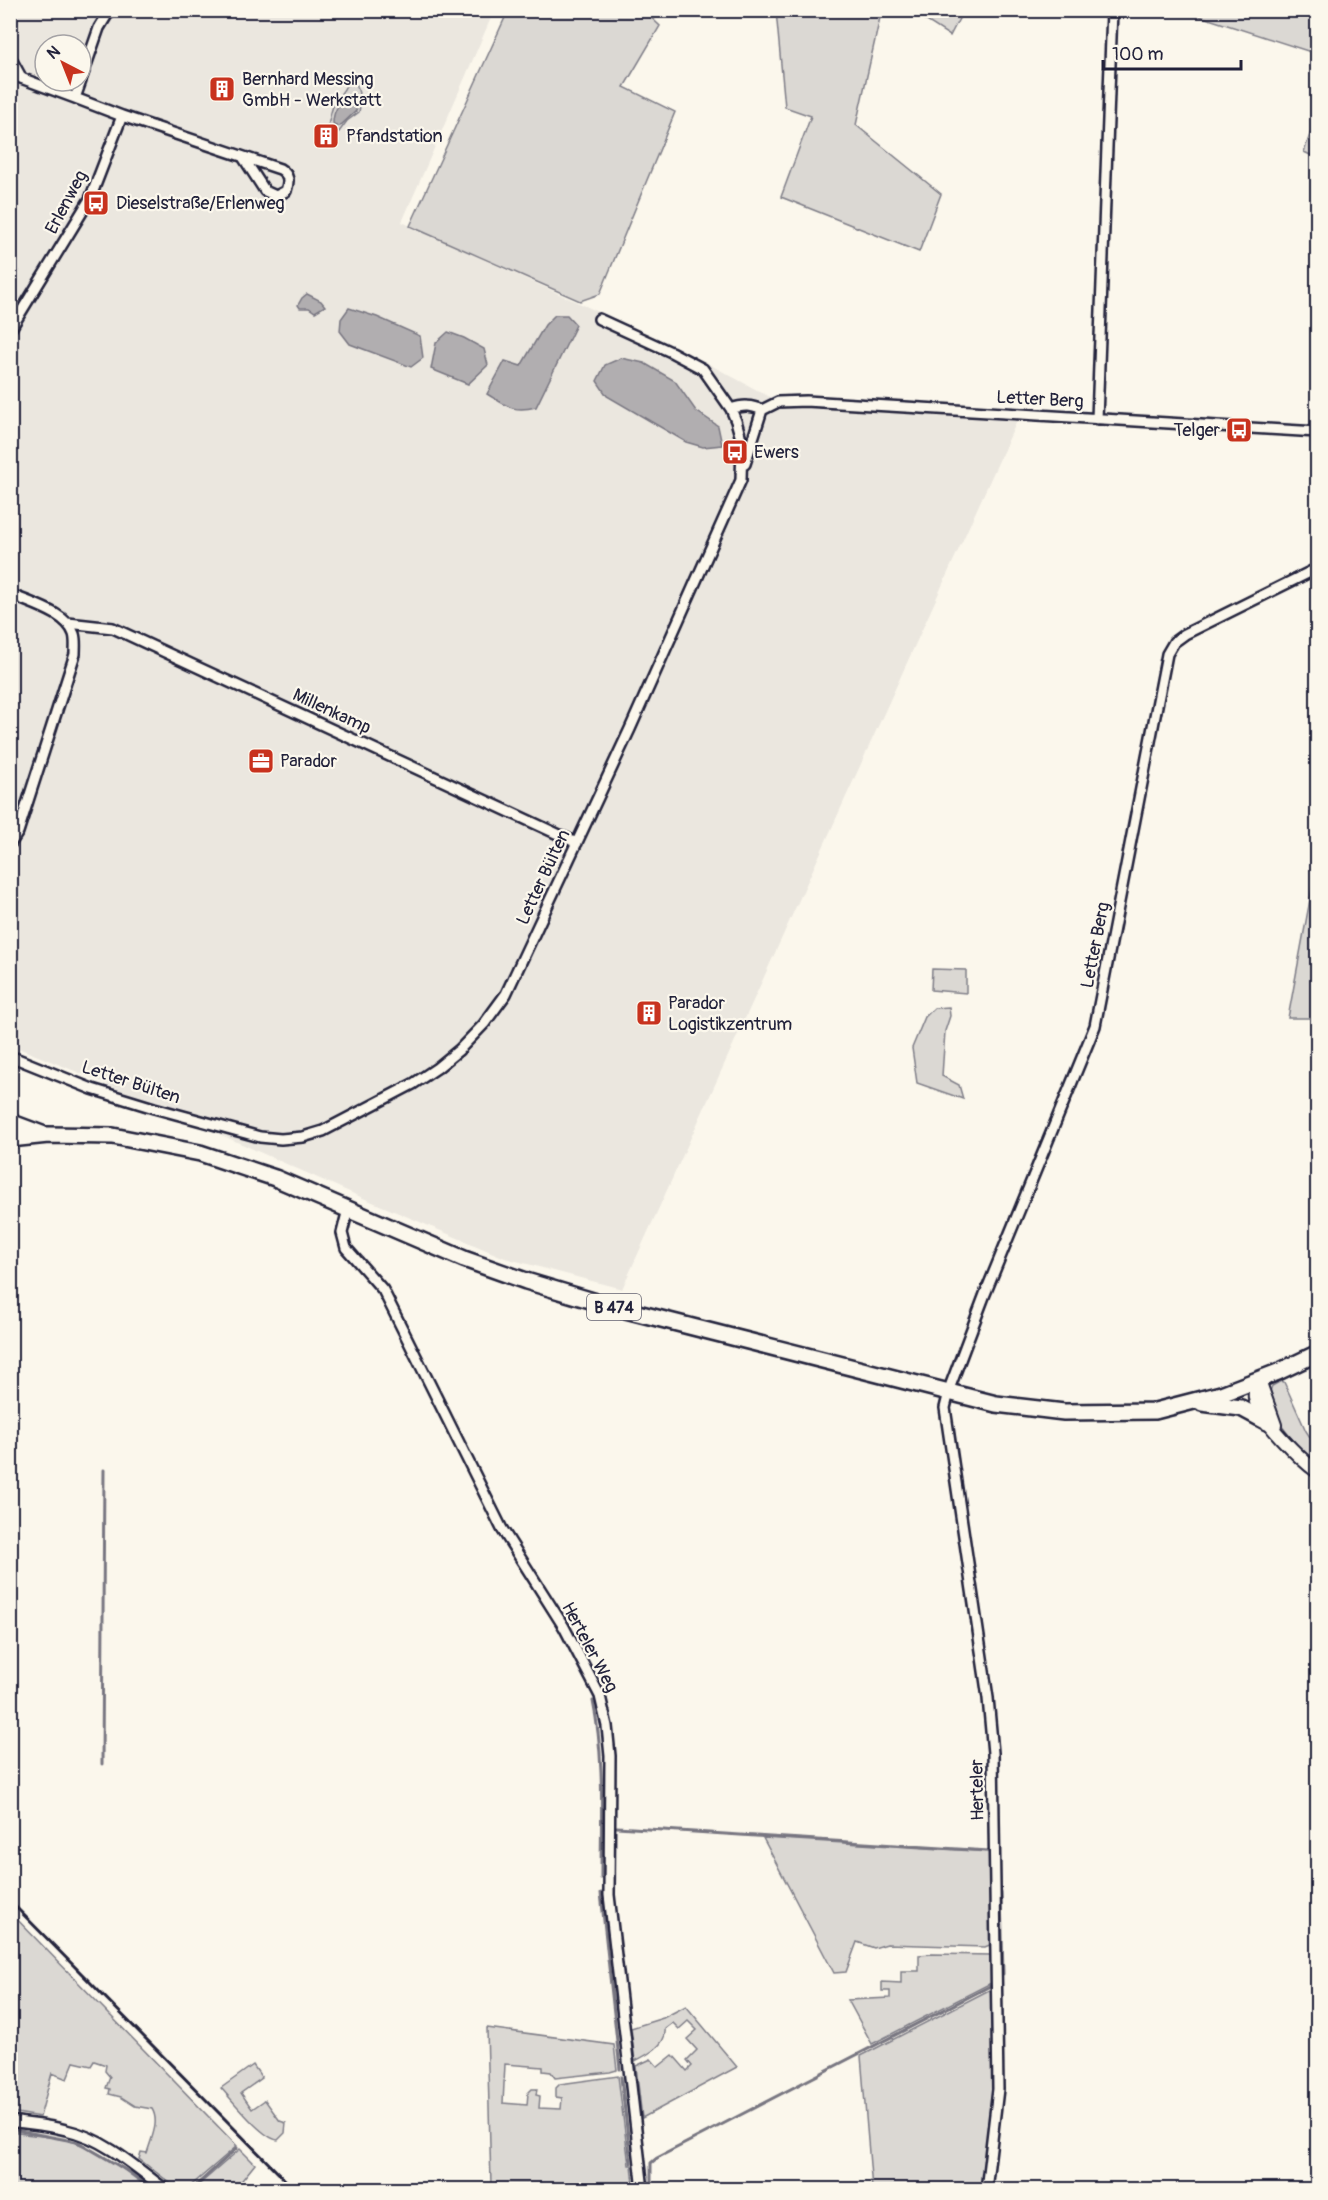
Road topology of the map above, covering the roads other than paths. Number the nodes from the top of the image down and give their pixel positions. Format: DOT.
graph roads {
  1 [pos="110,10"];
  2 [pos="1112,10"];
  3 [pos="93,46"];
  4 [pos="10,57"];
  5 [pos="10,74"];
  6 [pos="21,77"];
  7 [pos="77,93"];
  8 [pos="75,98"];
  9 [pos="122,116"];
  10 [pos="243,158"];
  11 [pos="599,319"];
  12 [pos="10,330"];
  13 [pos="731,409"];
  14 [pos="762,410"];
  15 [pos="1097,418"];
  16 [pos="1317,432"];
  17 [pos="742,472"];
  18 [pos="1317,568"];
  19 [pos="10,594"];
  20 [pos="68,623"];
  21 [pos="578,843"];
  22 [pos="10,844"];
  23 [pos="10,1056"];
  24 [pos="10,1122"];
  25 [pos="48,1135"];
  26 [pos="10,1139"];
  27 [pos="348,1209"];
  28 [pos="1317,1353"];
  29 [pos="1259,1380"];
  30 [pos="949,1393"];
  31 [pos="1193,1402"];
  32 [pos="1267,1422"];
  33 [pos="1279,1434"];
  34 [pos="1317,1472"];
  35 [pos="10,2121"];
  36 [pos="166,2190"];
  37 [pos="643,2190"];
  38 [pos="986,2190"];
  1 -- 3 [label="street"];
  2 -- 15 [label="street"];
  4 -- 6 [label="street"];
  5 -- 6 [label="street"];
  6 -- 8 [label="street"];
  7 -- 8 [label="street"];
  8 -- 9 [label="street"];
  9 -- 10 [label="street"];
  9 -- 12 [label="street, Erlenweg"];
  10 -- 10 [label="street"];
  11 -- 13 [label="street, Letter Bülten"];
  13 -- 14 [label="street"];
  13 -- 17 [label="street, Letter Bülten"];
  14 -- 15 [label="street, Letter Berg"];
  14 -- 17 [label="street"];
  15 -- 16 [label="street, Letter Berg"];
  17 -- 21 [label="street, Letter Bülten"];
  18 -- 30 [label="street, Letter Berg"];
  19 -- 20 [label="street"];
  20 -- 21 [label="street, Millenkamp"];
  20 -- 22 [label="street"];
  21 -- 23 [label="street, Letter Bülten"];
  24 -- 25 [label="main road"];
  25 -- 26 [label="main road, B 474"];
  25 -- 27 [label="main road, B 474"];
  27 -- 30 [label="main road, B 474"];
  27 -- 37 [label="street, Herteler Weg"];
  28 -- 29 [label="main road, B 474"];
  29 -- 31 [label="main road, B 474"];
  29 -- 32 [label="street"];
  29 -- 33 [label="street"];
  30 -- 31 [label="main road, B 474"];
  30 -- 38 [label="street, Herteler"];
  31 -- 32 [label="main road"];
  32 -- 33 [label="street"];
  33 -- 34 [label="street"];
  35 -- 36 [label="street"];
}
